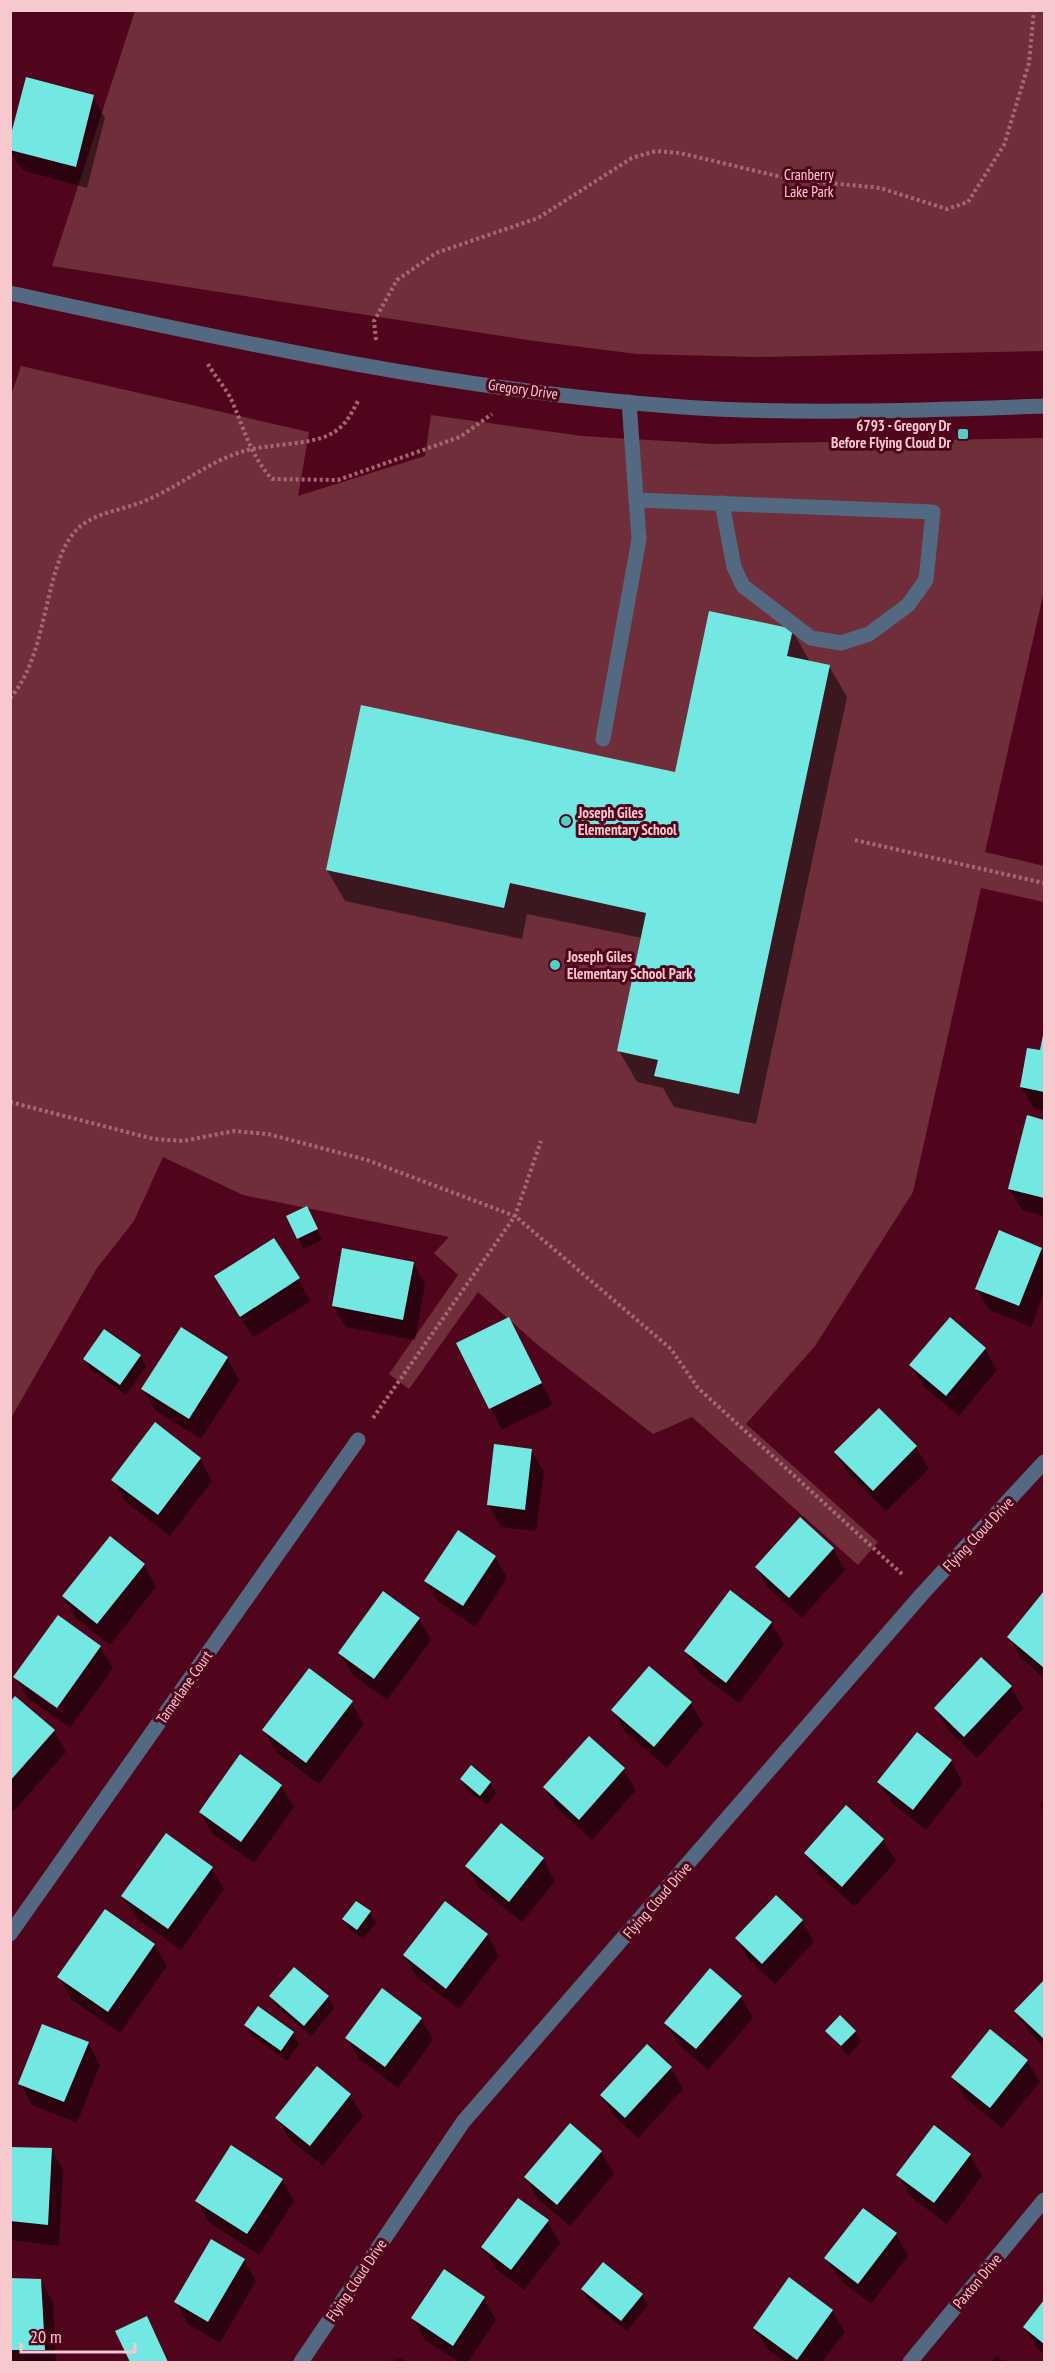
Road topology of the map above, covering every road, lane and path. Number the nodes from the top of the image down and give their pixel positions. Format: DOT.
graph roads {
  1 [pos="1034,10"];
  2 [pos="10,293"];
  3 [pos="190,332"];
  4 [pos="376,341"];
  5 [pos="527,390"];
  6 [pos="358,401"];
  7 [pos="629,402"];
  8 [pos="1044,406"];
  9 [pos="250,450"];
  10 [pos="636,500"];
  11 [pos="722,503"];
  12 [pos="10,699"];
  13 [pos="603,739"];
  14 [pos="855,840"];
  15 [pos="1044,883"];
  16 [pos="10,1102"];
  17 [pos="541,1141"];
  18 [pos="515,1216"];
  19 [pos="358,1440"];
  20 [pos="1044,1462"];
  21 [pos="924,1593"];
  22 [pos="10,1934"];
  23 [pos="1044,2200"];
  24 [pos="301,2362"];
  25 [pos="910,2362"];
  1 -- 4 [label="path"];
  2 -- 3 [label="street, Gregory Drive"];
  3 -- 5 [label="street, Gregory Drive"];
  3 -- 9 [label="path"];
  5 -- 7 [label="street, Gregory Drive"];
  5 -- 9 [label="path"];
  6 -- 9 [label="path"];
  7 -- 8 [label="street, Gregory Drive"];
  7 -- 10 [label="street"];
  9 -- 12 [label="path"];
  10 -- 11 [label="street"];
  10 -- 13 [label="street"];
  11 -- 11 [label="street"];
  14 -- 15 [label="path"];
  16 -- 18 [label="path"];
  17 -- 18 [label="path"];
  18 -- 19 [label="path"];
  18 -- 21 [label="path"];
  19 -- 22 [label="street, Tamerlane Court"];
  20 -- 21 [label="street, Flying Cloud Drive"];
  21 -- 24 [label="street, Flying Cloud Drive"];
  23 -- 25 [label="street, Paxton Drive"];
}
